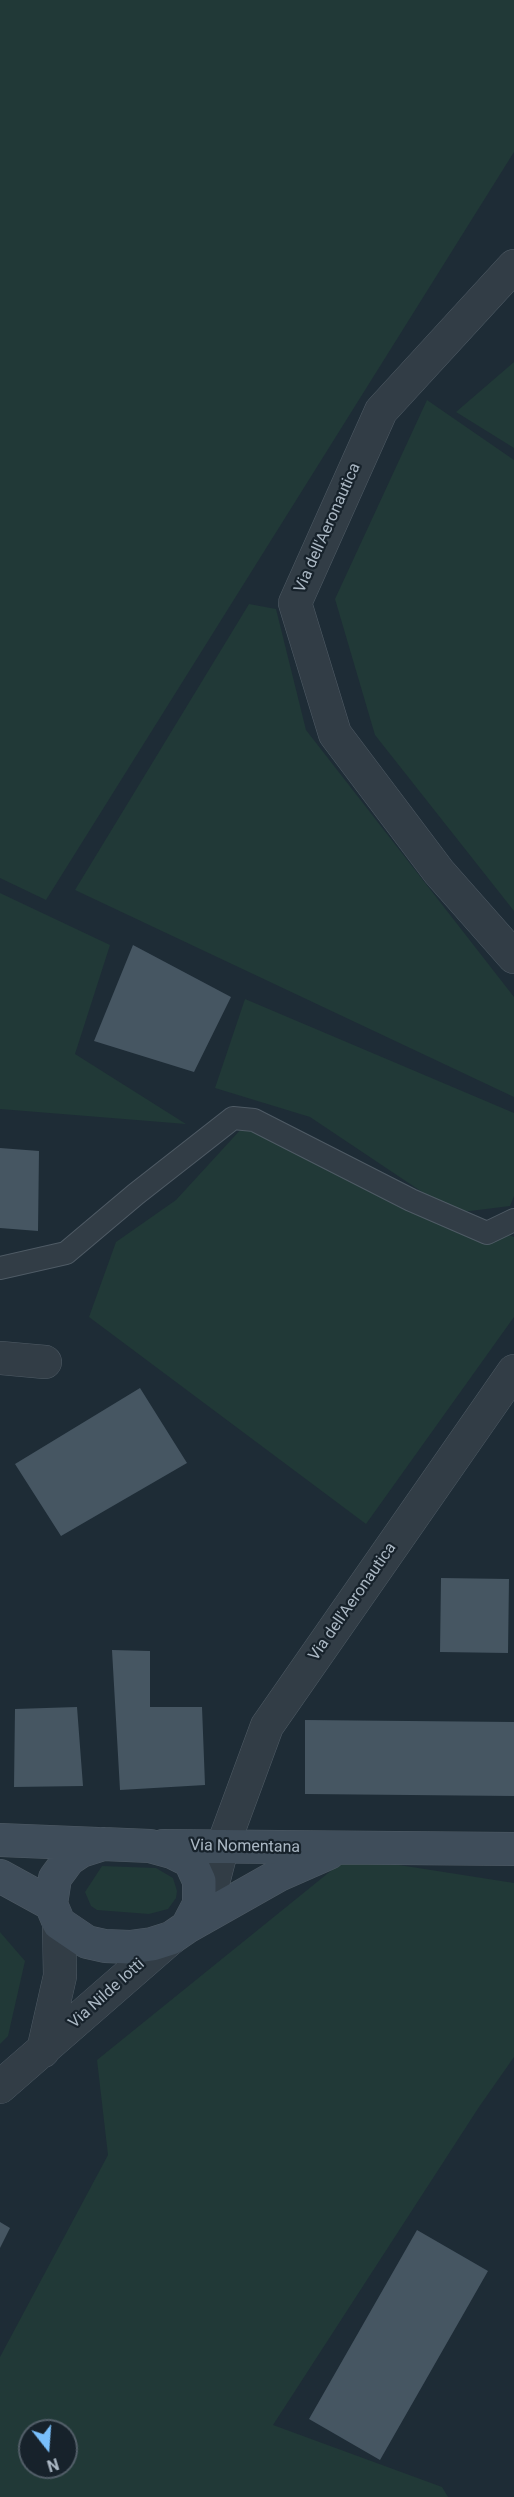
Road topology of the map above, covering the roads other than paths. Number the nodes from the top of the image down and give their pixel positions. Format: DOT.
graph roads {
  1 [pos="514,266"];
  2 [pos="514,957"];
  3 [pos="514,1220"];
  4 [pos="0,1268"];
  5 [pos="0,1358"];
  6 [pos="45,1362"];
  7 [pos="514,1371"];
  8 [pos="0,1840"];
  9 [pos="102,1844"];
  10 [pos="150,1846"];
  11 [pos="222,1848"];
  12 [pos="340,1848"];
  13 [pos="514,1849"];
  14 [pos="0,1876"];
  15 [pos="55,1913"];
  16 [pos="186,1923"];
  17 [pos="43,2052"];
  18 [pos="0,2087"];
  1 -- 2 [label="street, Via dell'Aeronautica"];
  3 -- 4 [label="lane"];
  5 -- 6 [label="street"];
  7 -- 11 [label="street, Via dell'Aeronautica"];
  8 -- 9 [label="main road"];
  9 -- 10 [label="main road"];
  9 -- 15 [label="main road"];
  10 -- 11 [label="main road, Via Nomentana"];
  10 -- 16 [label="main road"];
  11 -- 12 [label="main road, Via Nomentana"];
  11 -- 16 [label="street, Via dell'Aeronautica"];
  12 -- 13 [label="main road, Via Nomentana"];
  12 -- 16 [label="main road, Via Nomentana"];
  14 -- 15 [label="main road"];
  15 -- 16 [label="main road"];
  15 -- 17 [label="street, Via Nilde Iotti"];
  16 -- 17 [label="street, Via Nilde Iotti"];
  17 -- 18 [label="street, Via Nilde Iotti"];
}
